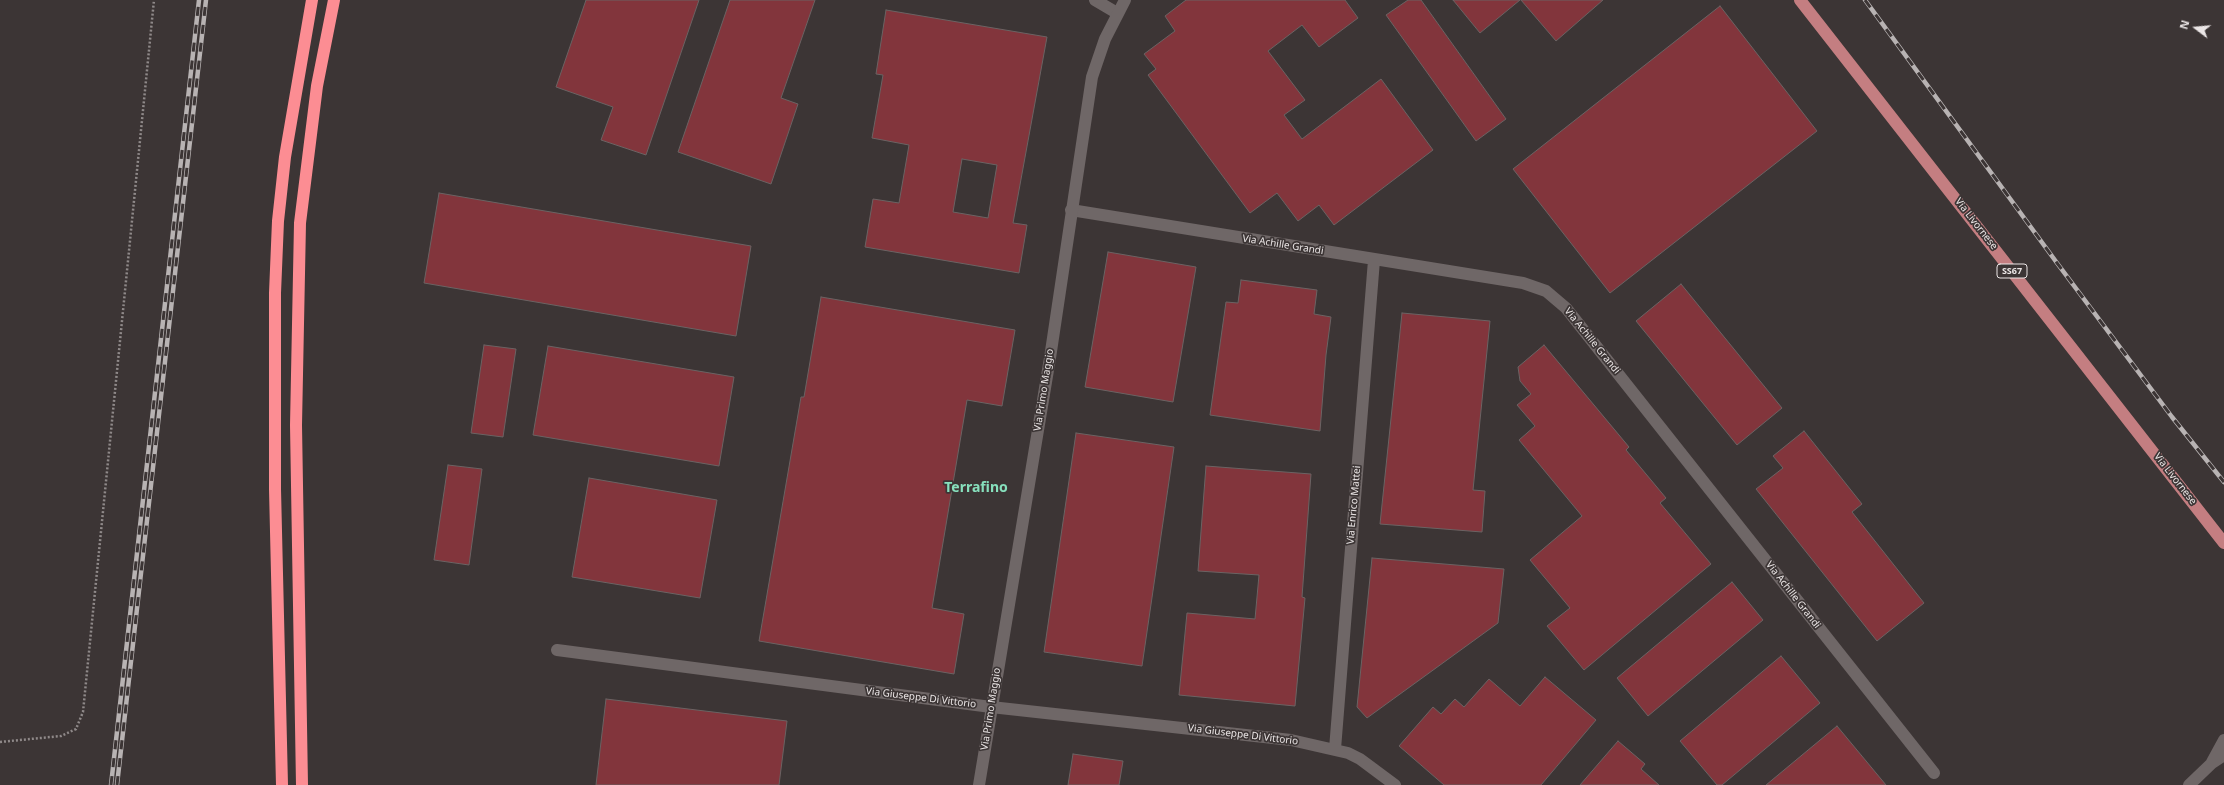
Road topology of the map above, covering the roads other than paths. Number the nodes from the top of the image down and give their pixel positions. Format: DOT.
graph roads {
  1 [pos="312,0"];
  2 [pos="334,0"];
  3 [pos="1094,0"];
  4 [pos="1125,0"];
  5 [pos="1800,0"];
  6 [pos="1117,13"];
  7 [pos="1071,210"];
  8 [pos="1374,260"];
  9 [pos="2224,543"];
  10 [pos="557,650"];
  11 [pos="991,707"];
  12 [pos="2224,740"];
  13 [pos="1335,749"];
  14 [pos="2224,755"];
  15 [pos="2212,763"];
  16 [pos="1934,773"];
  17 [pos="282,785"];
  18 [pos="302,785"];
  19 [pos="979,785"];
  20 [pos="1395,785"];
  21 [pos="2189,785"];
  1 -- 17 [label="highway"];
  2 -- 18 [label="highway"];
  3 -- 6 [label="street"];
  4 -- 6 [label="street, Via Primo Maggio"];
  5 -- 9 [label="main road, Via Livornese / SS67"];
  6 -- 7 [label="street, Via Primo Maggio"];
  7 -- 8 [label="street, Via Achille Grandi"];
  7 -- 11 [label="street, Via Primo Maggio"];
  8 -- 13 [label="street, Via Enrico Mattei"];
  8 -- 16 [label="street, Via Achille Grandi"];
  10 -- 11 [label="street, Via Giuseppe Di Vittorio"];
  11 -- 13 [label="street, Via Giuseppe Di Vittorio"];
  11 -- 19 [label="street, Via Primo Maggio"];
  12 -- 15 [label="street"];
  13 -- 20 [label="street, Via Giuseppe Di Vittorio"];
  14 -- 15 [label="street"];
  15 -- 21 [label="street"];
}
